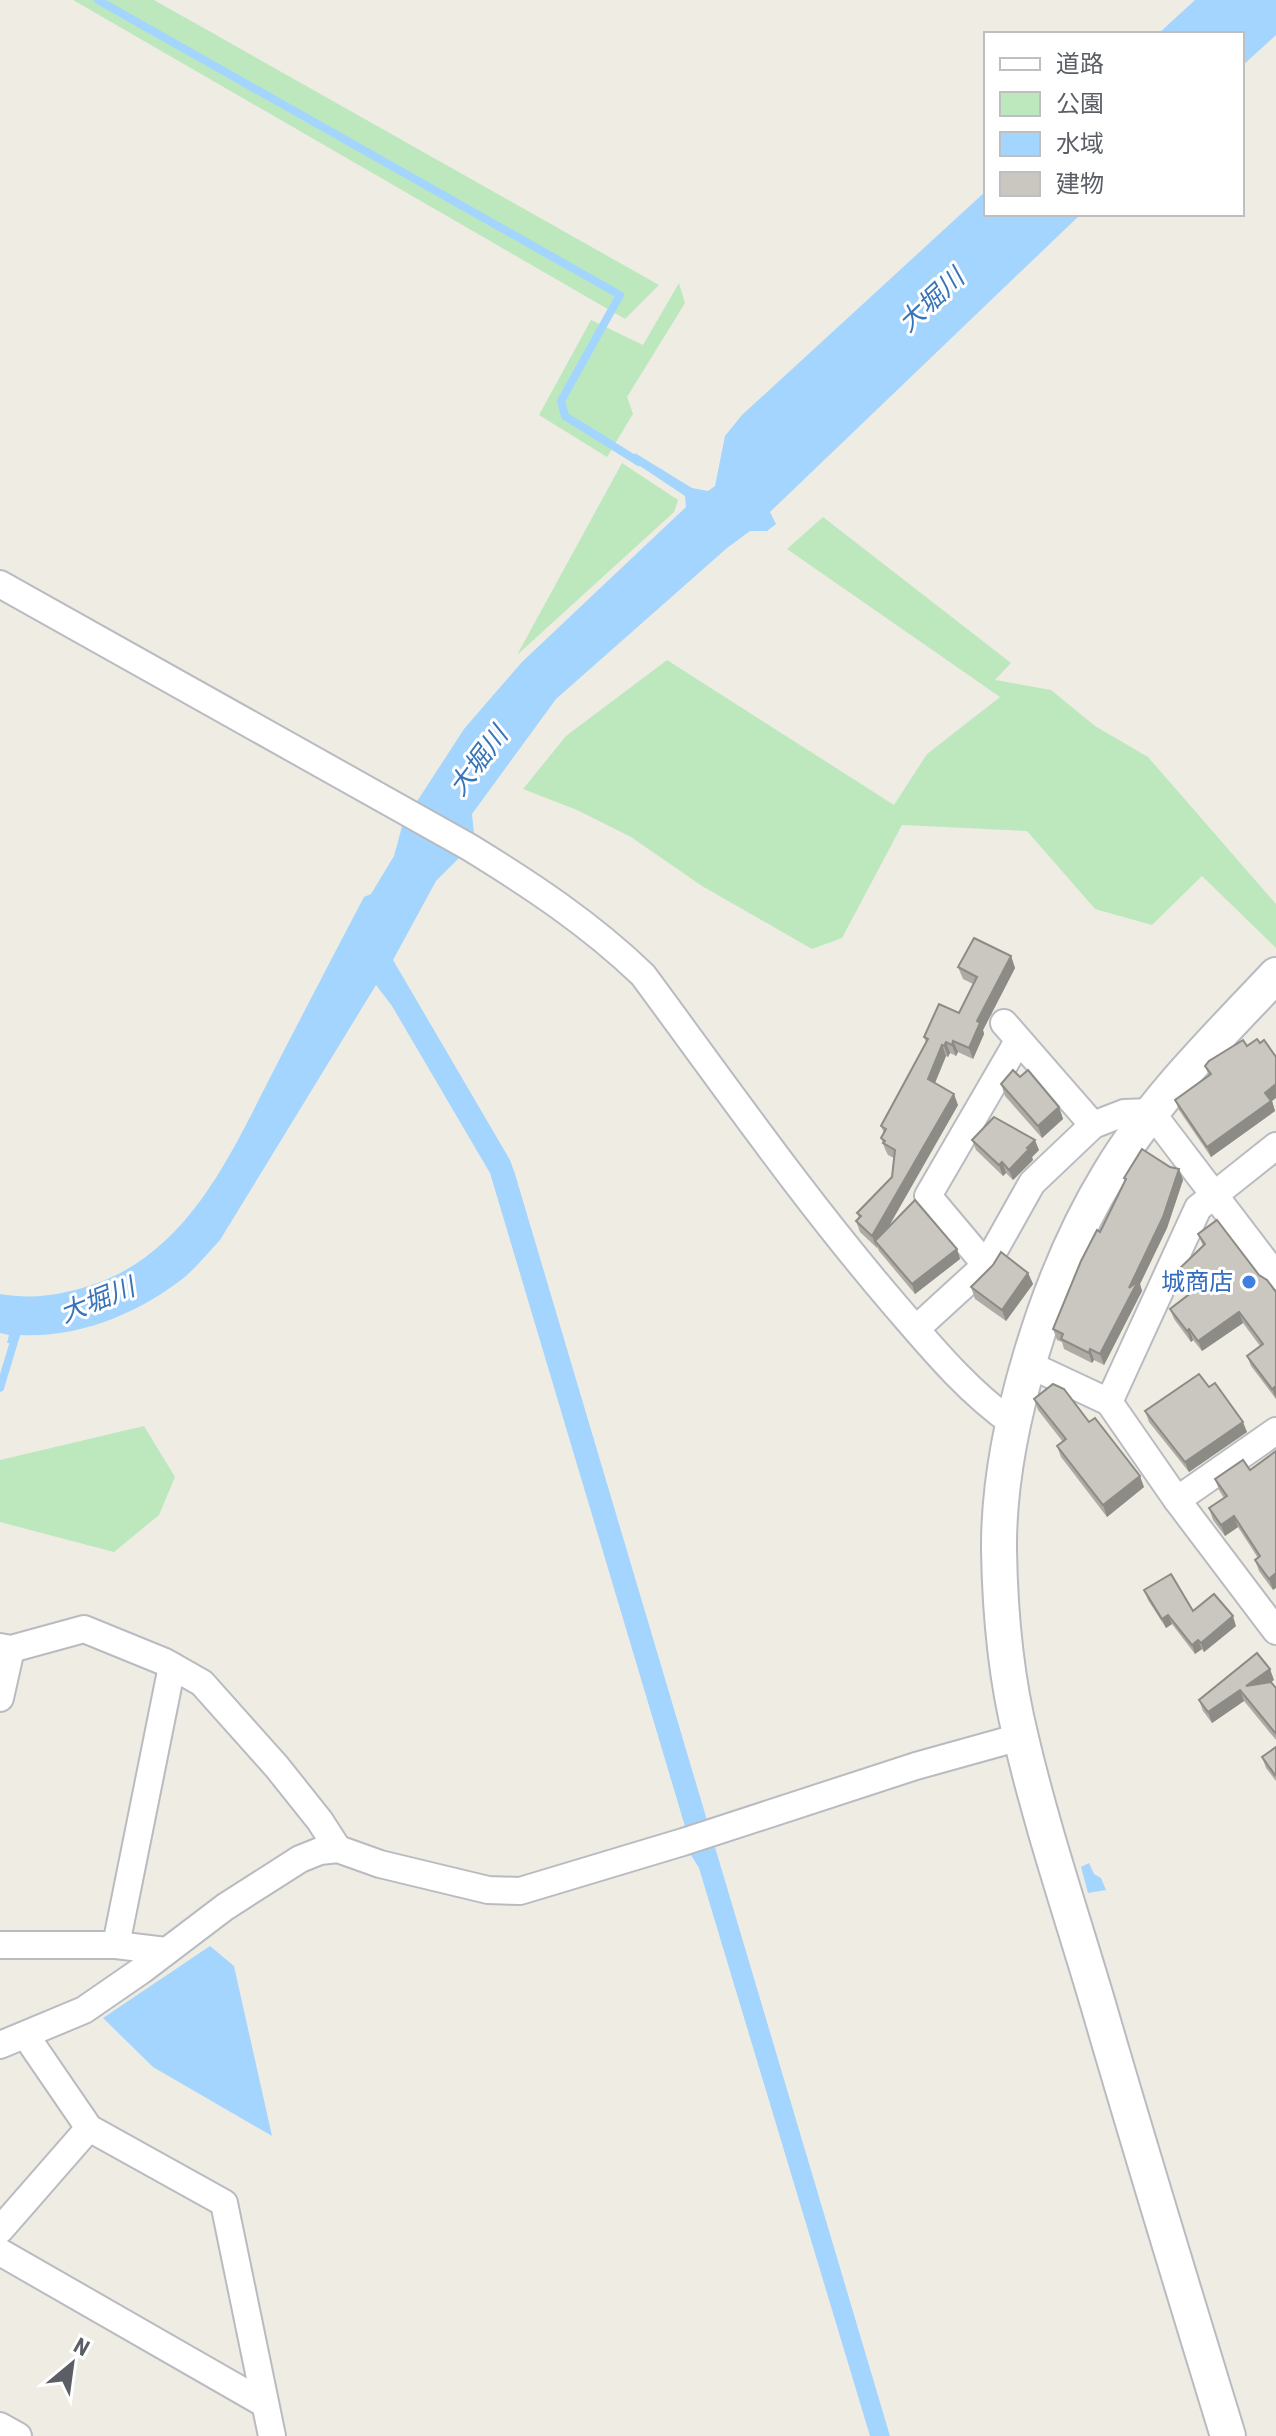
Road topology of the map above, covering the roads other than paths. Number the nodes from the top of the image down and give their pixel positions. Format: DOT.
graph roads {
  1 [pos="0,584"];
  2 [pos="1276,975"];
  3 [pos="1151,1112"];
  4 [pos="1093,1125"];
  5 [pos="1276,1146"];
  6 [pos="1214,1194"];
  7 [pos="986,1265"];
  8 [pos="1276,1276"];
  9 [pos="916,1329"];
  10 [pos="1030,1365"];
  11 [pos="1109,1402"];
  12 [pos="1014,1424"];
  13 [pos="1276,1431"];
  14 [pos="1177,1500"];
  15 [pos="1276,1630"];
  16 [pos="6,1648"];
  17 [pos="172,1666"];
  18 [pos="0,1698"];
  19 [pos="1020,1737"];
  20 [pos="338,1849"];
  21 [pos="0,1945"];
  22 [pos="116,1945"];
  23 [pos="166,1951"];
  24 [pos="26,2036"];
  25 [pos="0,2045"];
  26 [pos="89,2128"];
  27 [pos="0,2230"];
  28 [pos="0,2252"];
  29 [pos="265,2404"];
  30 [pos="0,2426"];
  31 [pos="18,2436"];
  32 [pos="272,2436"];
  33 [pos="1228,2436"];
  1 -- 9 [label="street"];
  2 -- 3 [label="street"];
  3 -- 4 [label="street"];
  3 -- 6 [label="street"];
  3 -- 10 [label="street"];
  4 -- 7 [label="street"];
  4 -- 7 [label="street"];
  5 -- 6 [label="street"];
  6 -- 8 [label="street"];
  6 -- 11 [label="street"];
  7 -- 9 [label="street"];
  9 -- 12 [label="street"];
  10 -- 11 [label="street"];
  10 -- 12 [label="street"];
  11 -- 14 [label="street"];
  12 -- 19 [label="street"];
  13 -- 14 [label="street"];
  14 -- 15 [label="street"];
  16 -- 17 [label="street"];
  16 -- 18 [label="street"];
  17 -- 20 [label="street"];
  17 -- 22 [label="street"];
  19 -- 20 [label="street"];
  19 -- 33 [label="street"];
  20 -- 23 [label="street"];
  21 -- 22 [label="street"];
  22 -- 23 [label="street"];
  23 -- 24 [label="street"];
  24 -- 25 [label="street"];
  24 -- 26 [label="street"];
  26 -- 27 [label="street"];
  26 -- 29 [label="street"];
  28 -- 29 [label="street"];
  29 -- 32 [label="street"];
  30 -- 31 [label="street"];
}
